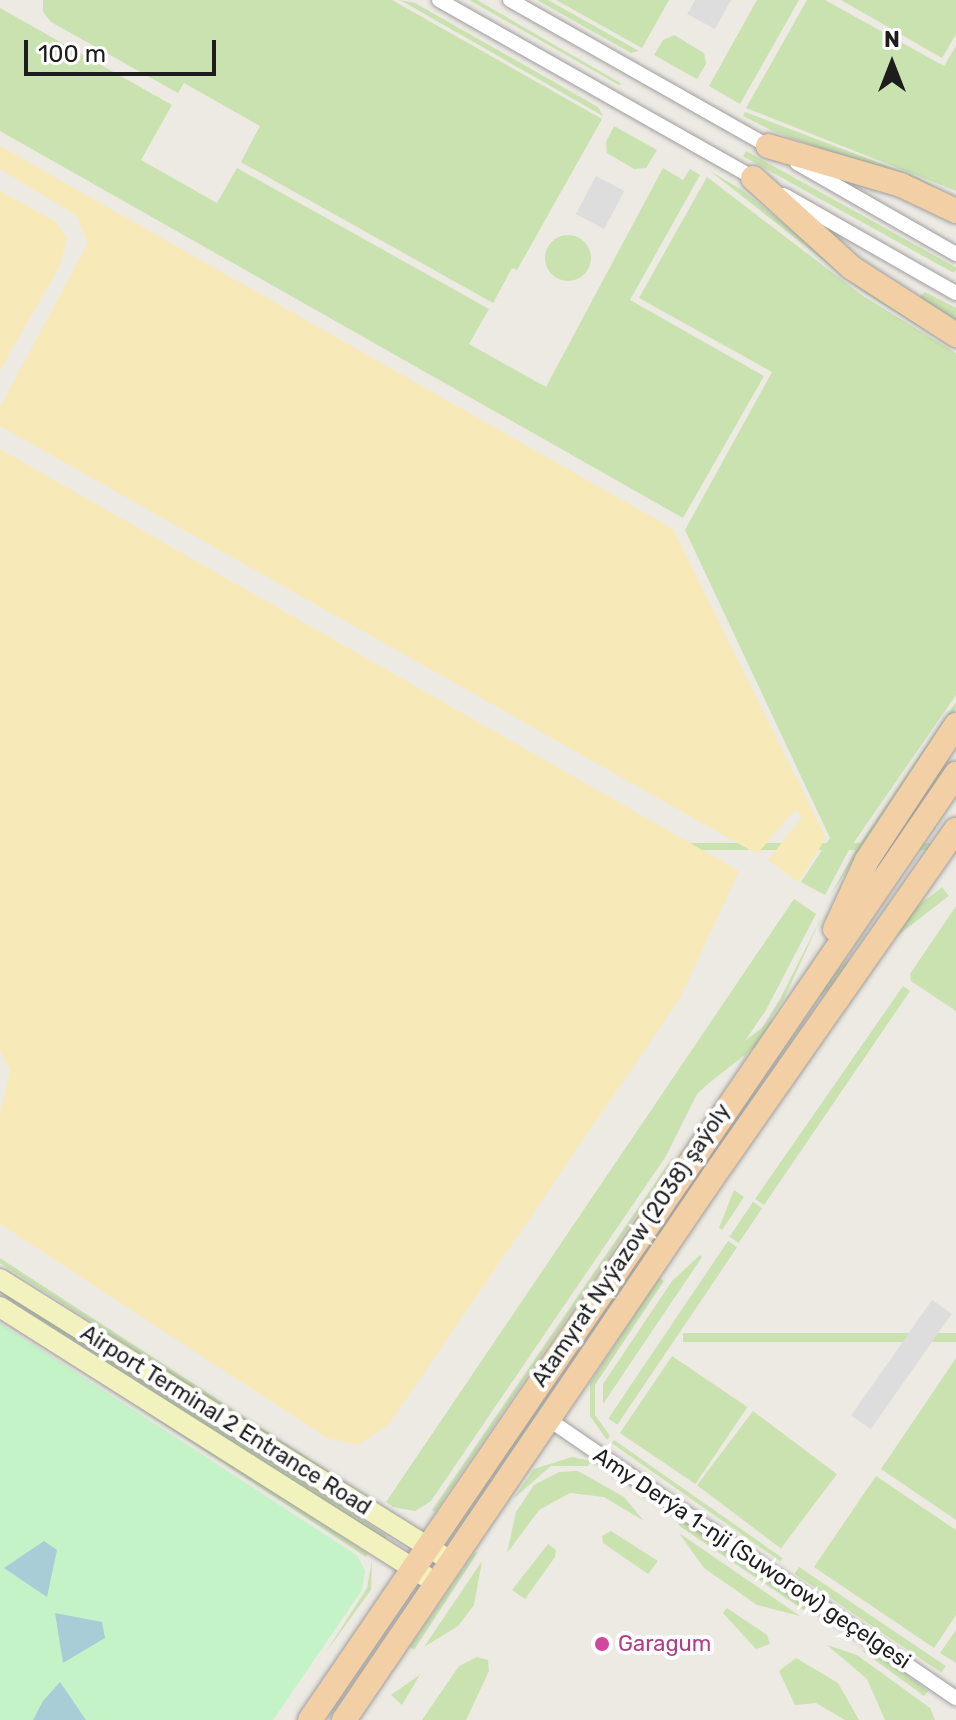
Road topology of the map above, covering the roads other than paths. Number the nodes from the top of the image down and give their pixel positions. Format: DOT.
graph roads {
  1 [pos="439,0"];
  2 [pos="510,0"];
  3 [pos="768,146"];
  4 [pos="753,178"];
  5 [pos="956,211"];
  6 [pos="956,254"];
  7 [pos="956,293"];
  8 [pos="956,335"];
  9 [pos="956,725"];
  10 [pos="956,774"];
  11 [pos="956,830"];
  12 [pos="812,980"];
  13 [pos="0,1279"];
  14 [pos="0,1307"];
  15 [pos="548,1419"];
  16 [pos="420,1557"];
  17 [pos="452,1561"];
  18 [pos="436,1583"];
  19 [pos="956,1698"];
  20 [pos="310,1720"];
  21 [pos="344,1720"];
  1 -- 4 [label="street"];
  2 -- 3 [label="street"];
  3 -- 5 [label="main road"];
  3 -- 6 [label="street"];
  4 -- 7 [label="street"];
  4 -- 8 [label="main road"];
  9 -- 12 [label="main road"];
  10 -- 12 [label="main road, Atamyrat Nyýazow (2038) şaýoly"];
  11 -- 15 [label="main road, Atamyrat Nyýazow (2038) şaýoly"];
  12 -- 16 [label="main road, Atamyrat Nyýazow (2038) şaýoly"];
  13 -- 16 [label="street, Airport Terminal 2 Entrance Road"];
  14 -- 16 [label="street"];
  15 -- 17 [label="main road, Atamyrat Nyýazow (2038) şaýoly"];
  15 -- 19 [label="street, Amy Derýa 1-nji (Suworow) geçelgesi"];
  16 -- 17 [label="street, Airport Terminal 2 Entrance Road"];
  16 -- 18 [label="street"];
  16 -- 20 [label="main road, Atamyrat Nyýazow (2038) şaýoly"];
  17 -- 18 [label="main road, Atamyrat Nyýazow (2038) şaýoly"];
  18 -- 21 [label="main road, Atamyrat Nyýazow (2038) şaýoly"];
}
